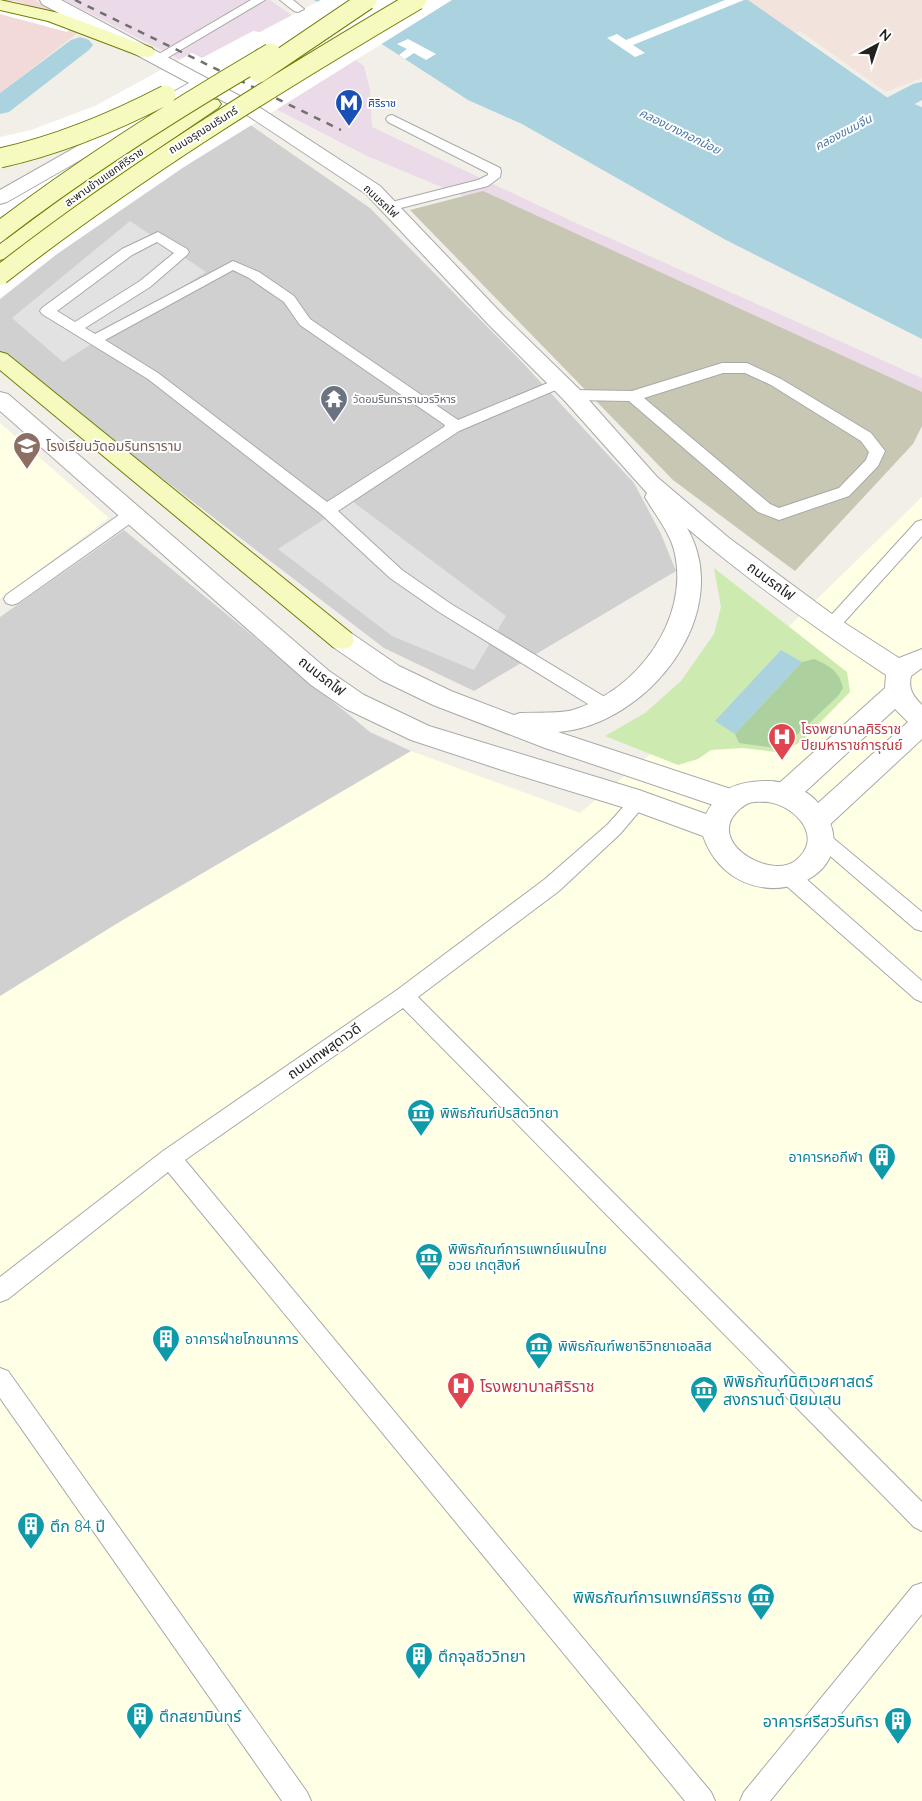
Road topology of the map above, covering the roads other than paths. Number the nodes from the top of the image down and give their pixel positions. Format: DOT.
graph roads {
  1 [pos="48,0"];
  2 [pos="258,0"];
  3 [pos="286,0"];
  4 [pos="366,0"];
  5 [pos="413,3"];
  6 [pos="0,5"];
  7 [pos="298,8"];
  8 [pos="111,36"];
  9 [pos="271,53"];
  10 [pos="152,55"];
  11 [pos="202,83"];
  12 [pos="212,104"];
  13 [pos="392,119"];
  14 [pos="0,158"];
  15 [pos="0,198"];
  16 [pos="389,207"];
  17 [pos="0,231"];
  18 [pos="56,232"];
  19 [pos="0,254"];
  20 [pos="0,275"];
  21 [pos="0,284"];
  22 [pos="75,328"];
  23 [pos="95,340"];
  24 [pos="0,359"];
  25 [pos="566,389"];
  26 [pos="633,396"];
  27 [pos="0,399"];
  28 [pos="450,429"];
  29 [pos="649,483"];
  30 [pos="327,510"];
  31 [pos="132,514"];
  32 [pos="922,526"];
  33 [pos="12,599"];
  34 [pos="831,626"];
  35 [pos="342,640"];
  36 [pos="922,658"];
  37 [pos="899,681"];
  38 [pos="607,707"];
  39 [pos="922,718"];
  40 [pos="508,723"];
  41 [pos="922,724"];
  42 [pos="785,794"];
  43 [pos="731,800"];
  44 [pos="639,801"];
  45 [pos="716,829"];
  46 [pos="819,830"];
  47 [pos="789,876"];
  48 [pos="886,893"];
  49 [pos="922,905"];
  50 [pos="922,924"];
  51 [pos="922,993"];
  52 [pos="404,996"];
  53 [pos="170,1158"];
  54 [pos="0,1291"];
  55 [pos="0,1379"];
  56 [pos="922,1519"];
  57 [pos="922,1595"];
  58 [pos="298,1801"];
  59 [pos="702,1801"];
  60 [pos="753,1801"];
  1 -- 8 [label="street, ถนนรถไฟ"];
  2 -- 10 [label="lane"];
  3 -- 7 [label="lane"];
  4 -- 9 [label="main road, bridge"];
  4 -- 12 [label="main road, สะพานข้ามแยกศิริราช, bridge"];
  5 -- 12 [label="main road, สะพานข้ามแยกศิริราช, bridge"];
  5 -- 18 [label="main road, ถนนอรุณอมรินทร์, bridge"];
  6 -- 8 [label="main road"];
  8 -- 10 [label="street, ถนนรถไฟ"];
  9 -- 14 [label="main road, bridge"];
  9 -- 17 [label="main road, bridge"];
  10 -- 11 [label="street, ถนนรถไฟ"];
  11 -- 15 [label="street"];
  11 -- 16 [label="street, ถนนรถไฟ"];
  12 -- 19 [label="main road, สะพานข้ามแยกศิริราช"];
  13 -- 16 [label="lane"];
  16 -- 25 [label="street, ถนนรถไฟ"];
  18 -- 20 [label="main road, ถนนอรุณอมรินทร์, bridge"];
  18 -- 21 [label="main road, bridge"];
  22 -- 22 [label="lane"];
  22 -- 23 [label="lane"];
  23 -- 28 [label="lane"];
  23 -- 30 [label="lane"];
  24 -- 35 [label="main road"];
  25 -- 26 [label="lane"];
  25 -- 28 [label="lane"];
  25 -- 29 [label="street, ถนนรถไฟ"];
  26 -- 26 [label="lane"];
  27 -- 31 [label="street, ถนนรถไฟ"];
  28 -- 30 [label="lane"];
  29 -- 34 [label="street, ถนนรถไฟ"];
  29 -- 38 [label="street, ถนนรถไฟ"];
  30 -- 38 [label="lane"];
  31 -- 33 [label="lane"];
  31 -- 44 [label="street, ถนนรถไฟ"];
  32 -- 34 [label="lane"];
  34 -- 37 [label="street, ถนนรถไฟ"];
  35 -- 40 [label="street, ถนนรถไฟ"];
  36 -- 37 [label="street"];
  37 -- 39 [label="street, ถนนรถไฟ"];
  37 -- 42 [label="street"];
  38 -- 40 [label="street, ถนนรถไฟ"];
  40 -- 43 [label="street, ถนนรถไฟ"];
  41 -- 46 [label="street"];
  42 -- 43 [label="street"];
  42 -- 46 [label="street"];
  43 -- 45 [label="street"];
  44 -- 45 [label="street, ถนนรถไฟ"];
  44 -- 52 [label="lane, ถนนเทพสุดาวดี"];
  45 -- 47 [label="street"];
  46 -- 47 [label="street"];
  46 -- 48 [label="lane"];
  47 -- 51 [label="lane"];
  48 -- 49 [label="lane"];
  48 -- 50 [label="lane"];
  52 -- 53 [label="lane, ถนนเทพสุดาวดี"];
  52 -- 56 [label="lane"];
  53 -- 54 [label="lane, ถนนเทพสุดาวดี"];
  53 -- 59 [label="lane"];
  55 -- 58 [label="lane"];
  57 -- 60 [label="lane"];
}
